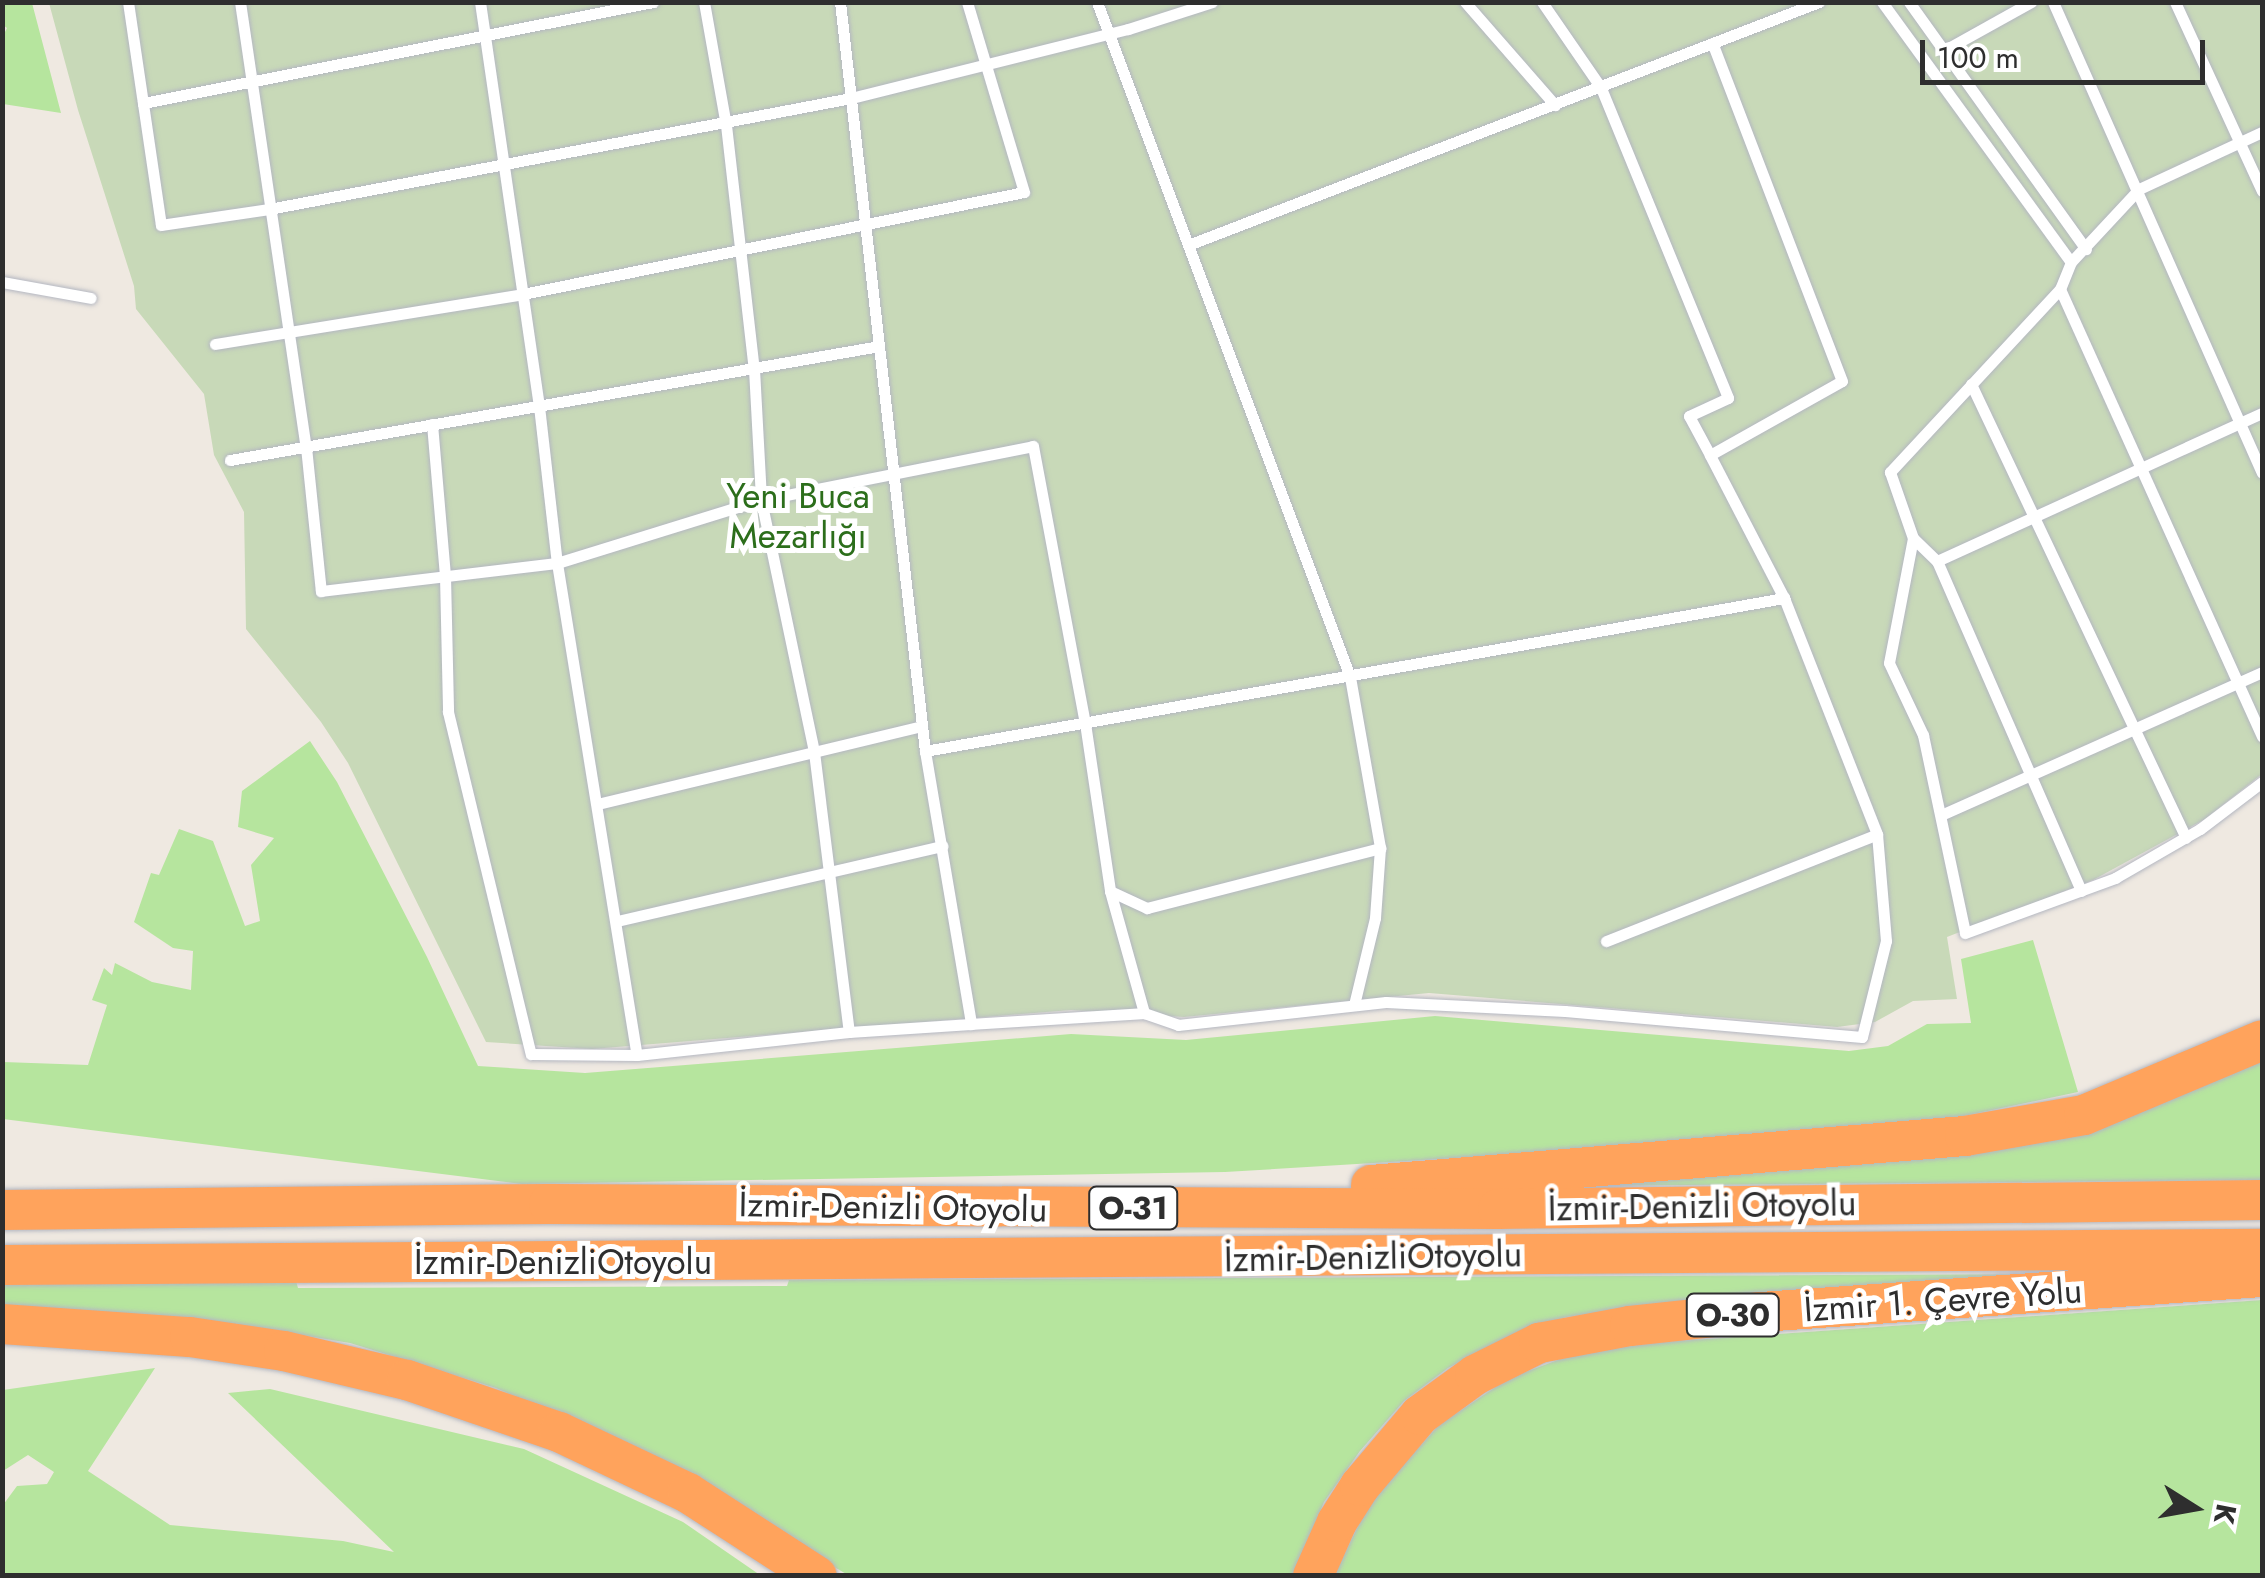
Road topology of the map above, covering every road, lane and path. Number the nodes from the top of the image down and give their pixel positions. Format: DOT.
graph roads {
  1 [pos="128,2"];
  2 [pos="240,2"];
  3 [pos="480,2"];
  4 [pos="653,2"];
  5 [pos="704,2"];
  6 [pos="840,2"];
  7 [pos="967,2"];
  8 [pos="1097,2"];
  9 [pos="1212,2"];
  10 [pos="1465,2"];
  11 [pos="1542,2"];
  12 [pos="1819,2"];
  13 [pos="1882,2"];
  14 [pos="1909,2"];
  15 [pos="2032,2"];
  16 [pos="2053,2"];
  17 [pos="2176,2"];
  18 [pos="1108,34"];
  19 [pos="484,36"];
  20 [pos="1712,43"];
  21 [pos="1944,51"];
  22 [pos="984,65"];
  23 [pos="251,81"];
  24 [pos="1601,88"];
  25 [pos="851,98"];
  26 [pos="142,102"];
  27 [pos="1554,105"];
  28 [pos="726,125"];
  29 [pos="2262,132"];
  30 [pos="2239,142"];
  31 [pos="504,165"];
  32 [pos="2140,190"];
  33 [pos="2262,192"];
  34 [pos="269,208"];
  35 [pos="865,224"];
  36 [pos="1188,245"];
  37 [pos="741,249"];
  38 [pos="2086,250"];
  39 [pos="2071,262"];
  40 [pos="2,282"];
  41 [pos="2060,289"];
  42 [pos="523,294"];
  43 [pos="91,298"];
  44 [pos="288,332"];
  45 [pos="215,344"];
  46 [pos="879,346"];
  47 [pos="754,369"];
  48 [pos="1972,384"];
  49 [pos="540,406"];
  50 [pos="2262,413"];
  51 [pos="432,424"];
  52 [pos="2240,424"];
  53 [pos="306,446"];
  54 [pos="1710,455"];
  55 [pos="230,460"];
  56 [pos="2141,468"];
  57 [pos="894,473"];
  58 [pos="2262,473"];
  59 [pos="761,500"];
  60 [pos="2034,517"];
  61 [pos="1913,538"];
  62 [pos="1937,561"];
  63 [pos="558,563"];
  64 [pos="445,576"];
  65 [pos="1784,598"];
  66 [pos="2262,672"];
  67 [pos="1350,677"];
  68 [pos="2238,683"];
  69 [pos="1085,724"];
  70 [pos="922,726"];
  71 [pos="2136,730"];
  72 [pos="2262,737"];
  73 [pos="814,752"];
  74 [pos="925,752"];
  75 [pos="2032,778"];
  76 [pos="2262,782"];
  77 [pos="597,804"];
  78 [pos="1941,815"];
  79 [pos="1877,834"];
  80 [pos="2186,838"];
  81 [pos="942,846"];
  82 [pos="1380,848"];
  83 [pos="826,872"];
  84 [pos="2082,890"];
  85 [pos="1110,891"];
  86 [pos="616,921"];
  87 [pos="1606,941"];
  88 [pos="1354,1005"];
  89 [pos="1144,1013"];
  90 [pos="971,1024"];
  91 [pos="849,1032"];
  92 [pos="2262,1040"];
  93 [pos="637,1055"];
  94 [pos="2262,1200"];
  95 [pos="1043,1208"];
  96 [pos="2,1210"];
  97 [pos="2262,1249"];
  98 [pos="2,1266"];
  99 [pos="2262,1277"];
  100 [pos="2,1324"];
  101 [pos="817,1576"];
  102 [pos="1313,1576"];
  1 -- 26 [label="lane"];
  2 -- 23 [label="lane"];
  3 -- 19 [label="lane"];
  4 -- 19 [label="lane"];
  5 -- 28 [label="lane"];
  6 -- 25 [label="lane"];
  7 -- 22 [label="lane"];
  8 -- 18 [label="lane"];
  9 -- 18 [label="lane"];
  10 -- 27 [label="lane"];
  11 -- 24 [label="lane"];
  12 -- 20 [label="lane"];
  13 -- 39 [label="lane"];
  14 -- 21 [label="lane"];
  15 -- 21 [label="lane"];
  16 -- 32 [label="lane"];
  17 -- 30 [label="lane"];
  18 -- 22 [label="lane"];
  18 -- 36 [label="lane"];
  19 -- 23 [label="lane"];
  19 -- 31 [label="lane"];
  20 -- 24 [label="lane"];
  20 -- 54 [label="lane"];
  21 -- 38 [label="lane"];
  22 -- 25 [label="lane"];
  22 -- 35 [label="lane"];
  23 -- 26 [label="lane"];
  23 -- 34 [label="lane"];
  24 -- 27 [label="lane"];
  24 -- 54 [label="lane"];
  25 -- 28 [label="lane"];
  25 -- 35 [label="lane"];
  26 -- 34 [label="lane"];
  27 -- 36 [label="lane"];
  28 -- 31 [label="lane"];
  28 -- 37 [label="lane"];
  29 -- 30 [label="lane"];
  30 -- 32 [label="lane"];
  30 -- 33 [label="lane"];
  31 -- 34 [label="lane"];
  31 -- 42 [label="lane"];
  32 -- 38 [label="lane"];
  32 -- 52 [label="lane"];
  34 -- 44 [label="lane"];
  35 -- 37 [label="lane"];
  35 -- 46 [label="lane"];
  36 -- 67 [label="lane"];
  37 -- 42 [label="lane"];
  37 -- 47 [label="lane"];
  38 -- 39 [label="lane"];
  39 -- 41 [label="lane"];
  40 -- 43 [label="lane"];
  41 -- 48 [label="lane"];
  41 -- 56 [label="lane"];
  42 -- 44 [label="lane"];
  42 -- 49 [label="lane"];
  44 -- 45 [label="lane"];
  44 -- 53 [label="lane"];
  46 -- 47 [label="lane"];
  46 -- 57 [label="lane"];
  47 -- 49 [label="lane"];
  47 -- 59 [label="lane"];
  48 -- 60 [label="lane"];
  48 -- 61 [label="lane"];
  49 -- 51 [label="lane"];
  49 -- 63 [label="lane"];
  50 -- 52 [label="lane"];
  51 -- 53 [label="lane"];
  51 -- 64 [label="lane"];
  52 -- 56 [label="lane"];
  52 -- 58 [label="lane"];
  53 -- 55 [label="lane"];
  53 -- 64 [label="lane"];
  54 -- 65 [label="lane"];
  56 -- 60 [label="lane"];
  56 -- 68 [label="lane"];
  57 -- 59 [label="lane"];
  57 -- 69 [label="lane"];
  57 -- 70 [label="lane"];
  59 -- 63 [label="lane"];
  59 -- 73 [label="lane"];
  60 -- 62 [label="lane"];
  60 -- 71 [label="lane"];
  61 -- 62 [label="lane"];
  61 -- 78 [label="lane"];
  62 -- 75 [label="lane"];
  63 -- 64 [label="lane"];
  63 -- 77 [label="lane"];
  64 -- 93 [label="lane"];
  65 -- 67 [label="lane"];
  65 -- 79 [label="lane"];
  66 -- 68 [label="lane"];
  67 -- 69 [label="lane"];
  67 -- 82 [label="lane"];
  68 -- 71 [label="lane"];
  68 -- 72 [label="lane"];
  69 -- 74 [label="lane"];
  69 -- 85 [label="lane"];
  70 -- 73 [label="lane"];
  70 -- 74 [label="lane"];
  71 -- 75 [label="lane"];
  71 -- 80 [label="lane"];
  73 -- 77 [label="lane"];
  73 -- 83 [label="lane"];
  74 -- 81 [label="lane"];
  75 -- 78 [label="lane"];
  75 -- 84 [label="lane"];
  76 -- 80 [label="lane"];
  77 -- 86 [label="lane"];
  78 -- 84 [label="lane"];
  79 -- 87 [label="lane"];
  79 -- 88 [label="lane"];
  80 -- 84 [label="lane"];
  81 -- 83 [label="lane"];
  81 -- 90 [label="lane"];
  82 -- 85 [label="lane"];
  82 -- 88 [label="lane"];
  83 -- 86 [label="lane"];
  83 -- 91 [label="lane"];
  85 -- 89 [label="lane"];
  86 -- 93 [label="lane"];
  88 -- 89 [label="lane"];
  89 -- 90 [label="lane"];
  90 -- 91 [label="lane"];
  91 -- 93 [label="lane"];
  92 -- 95 [label="highway"];
  94 -- 95 [label="highway, İzmir-Denizli Otoyolu / O-31"];
  95 -- 96 [label="highway, İzmir-Denizli Otoyolu / O-31"];
  97 -- 98 [label="highway, İzmir-DenizliOtoyolu / O-31"];
  99 -- 102 [label="highway, İzmir 1. Çevre Yolu / O-30"];
  100 -- 101 [label="highway"];
}
